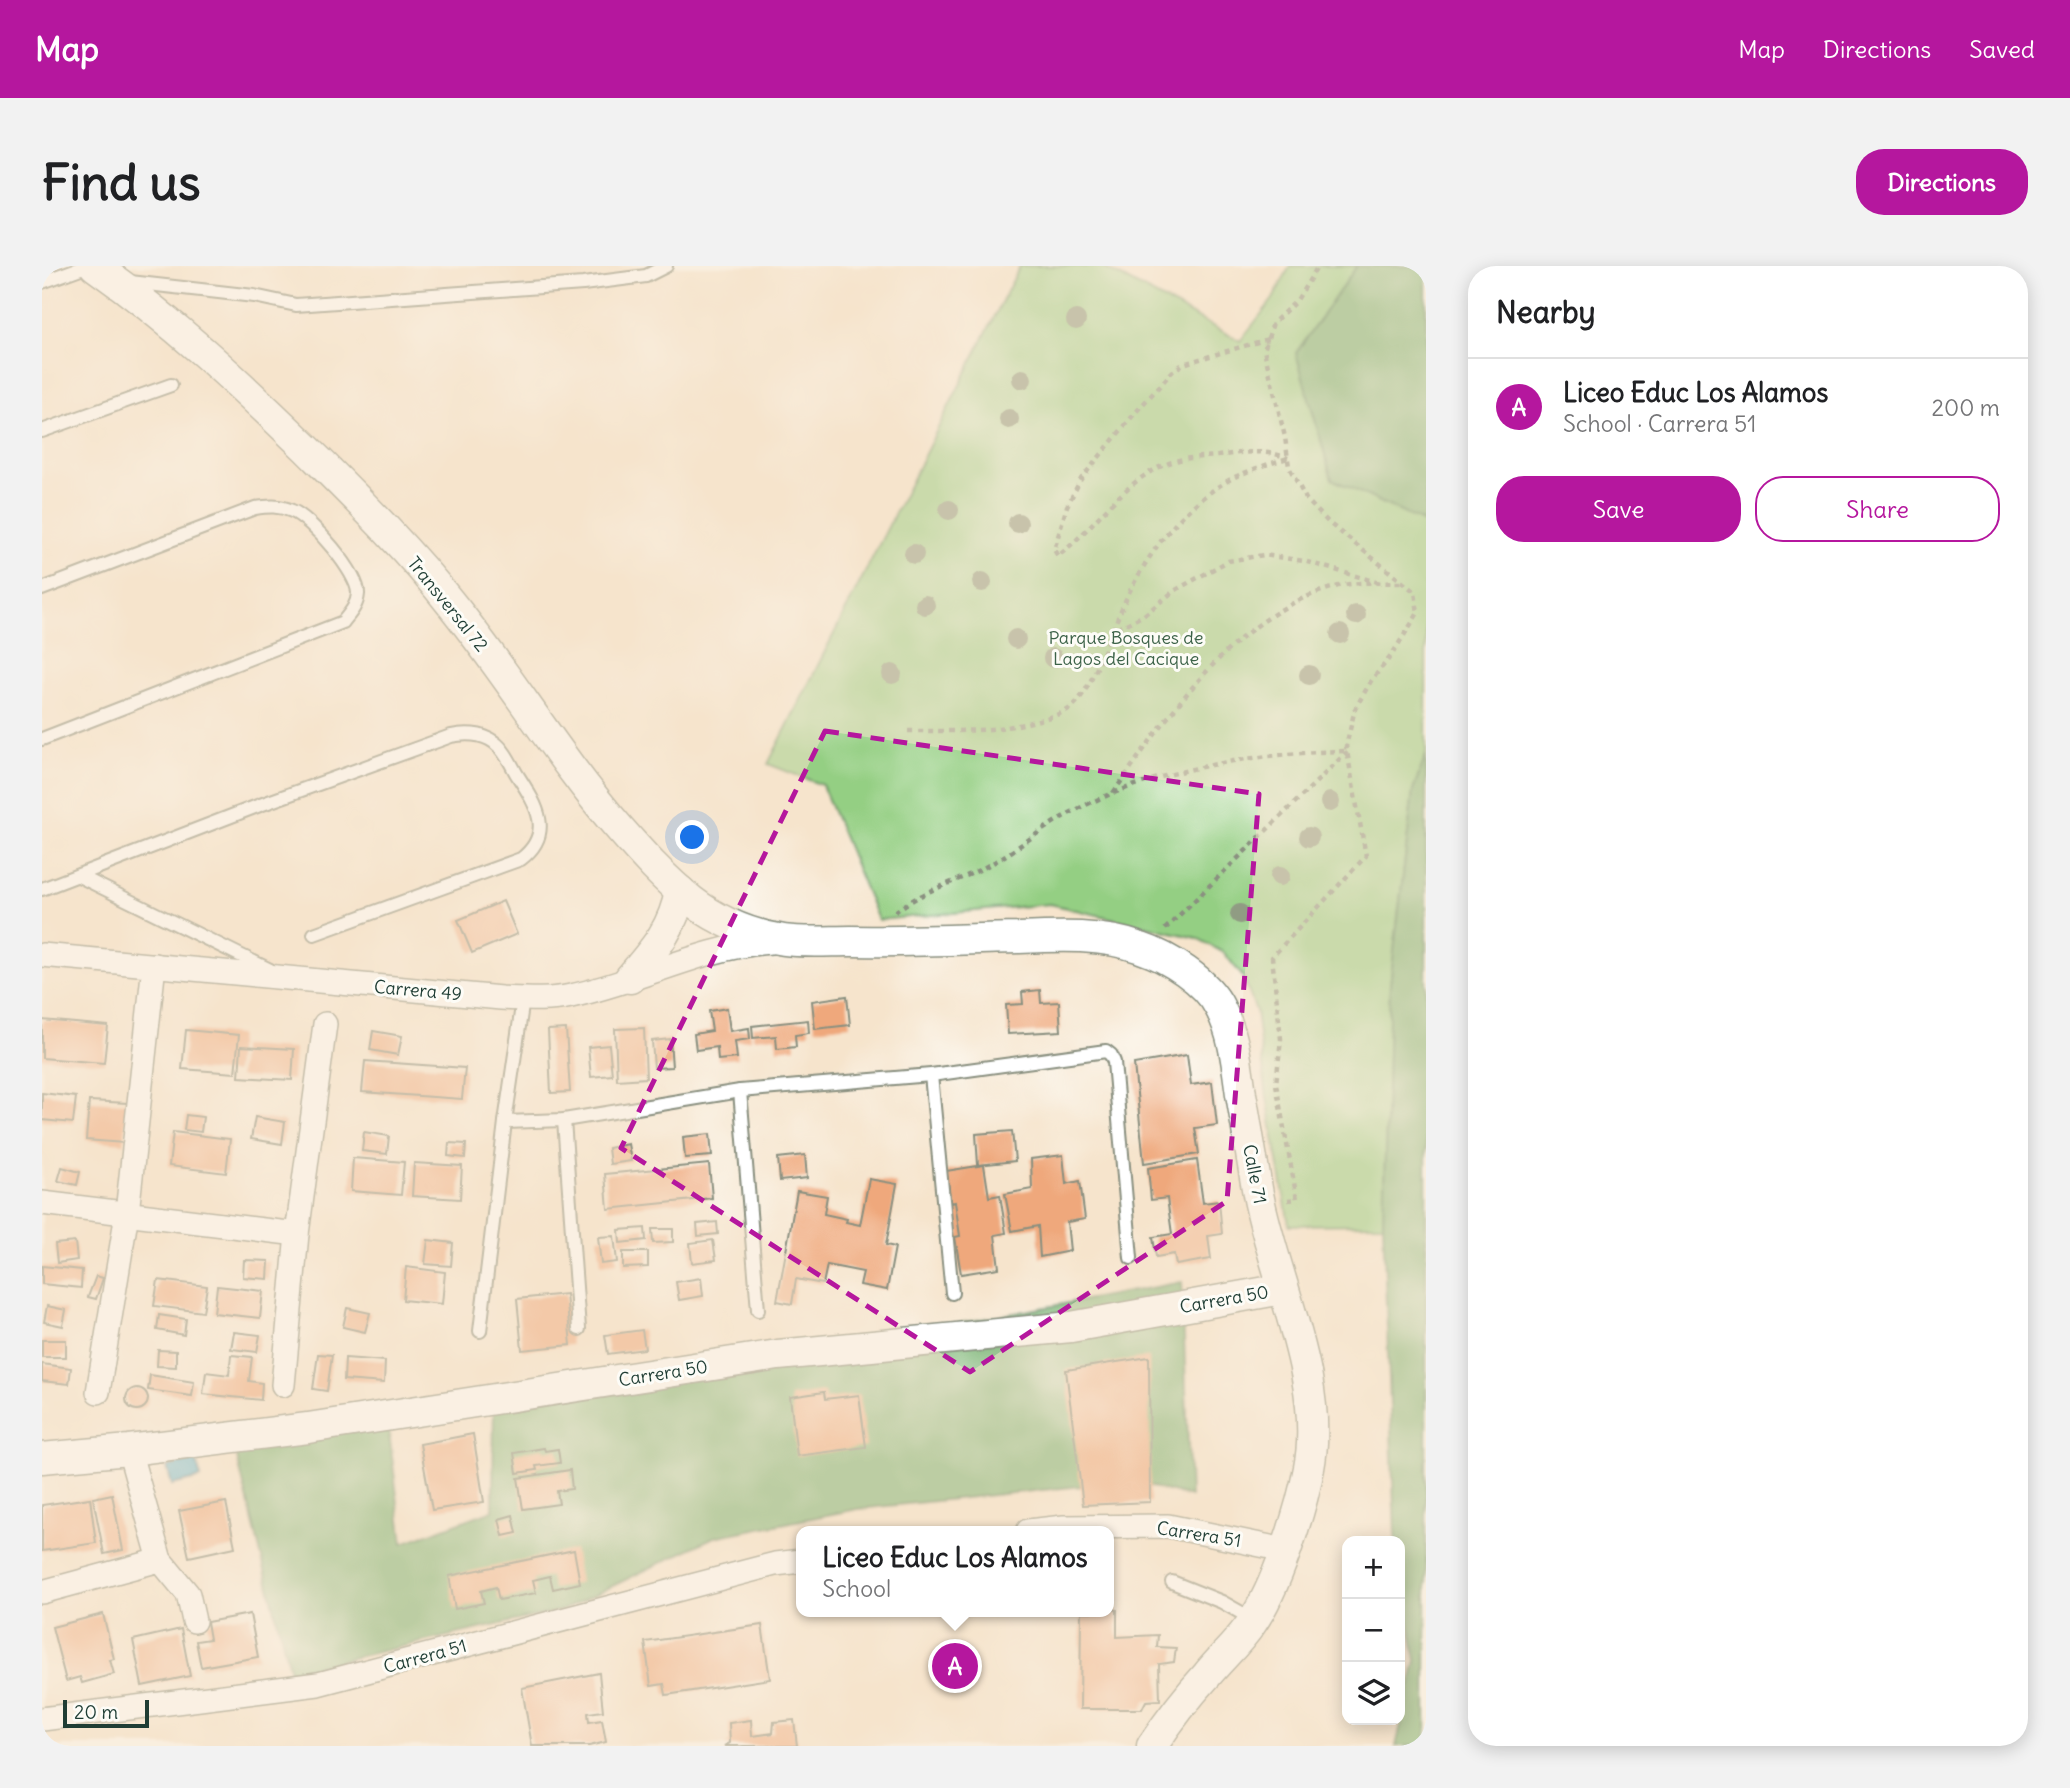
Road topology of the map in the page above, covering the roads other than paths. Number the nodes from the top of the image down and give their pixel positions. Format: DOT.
graph roads {
  1 [pos="86,266"];
  2 [pos="666,266"];
  3 [pos="106,273"];
  4 [pos="42,282"];
  5 [pos="171,384"];
  6 [pos="42,431"];
  7 [pos="42,589"];
  8 [pos="42,739"];
  9 [pos="79,876"];
  10 [pos="42,889"];
  11 [pos="680,891"];
  12 [pos="314,934"];
  13 [pos="787,940"];
  14 [pos="42,955"];
  15 [pos="154,965"];
  16 [pos="284,977"];
  17 [pos="629,978"];
  18 [pos="523,999"];
  19 [pos="325,1024"];
  20 [pos="931,1075"];
  21 [pos="740,1091"];
  22 [pos="564,1120"];
  23 [pos="505,1122"];
  24 [pos="42,1203"];
  25 [pos="127,1213"];
  26 [pos="297,1234"];
  27 [pos="1131,1258"];
  28 [pos="1283,1289"];
  29 [pos="952,1293"];
  30 [pos="758,1310"];
  31 [pos="579,1329"];
  32 [pos="480,1331"];
  33 [pos="283,1384"];
  34 [pos="98,1392"];
  35 [pos="129,1450"];
  36 [pos="42,1458"];
  37 [pos="1114,1527"];
  38 [pos="1285,1550"];
  39 [pos="160,1560"];
  40 [pos="796,1562"];
  41 [pos="1172,1582"];
  42 [pos="42,1592"];
  43 [pos="1255,1620"];
  44 [pos="194,1621"];
  45 [pos="42,1719"];
  46 [pos="1152,1746"];
  1 -- 4 [label="lane"];
  2 -- 3 [label="lane"];
  3 -- 11 [label="street, Transversal 72"];
  5 -- 6 [label="lane"];
  7 -- 8 [label="lane"];
  9 -- 10 [label="lane"];
  9 -- 12 [label="lane"];
  9 -- 16 [label="lane"];
  11 -- 13 [label="street, Transversal 72"];
  11 -- 17 [label="street"];
  13 -- 17 [label="street, Carrera 49"];
  13 -- 28 [label="street, Calle 71"];
  14 -- 15 [label="street, Carrera 49"];
  15 -- 16 [label="street, Carrera 49"];
  15 -- 25 [label="street"];
  16 -- 18 [label="street, Carrera 49"];
  17 -- 18 [label="street, Carrera 49"];
  18 -- 23 [label="lane"];
  19 -- 26 [label="street"];
  20 -- 21 [label="lane"];
  20 -- 27 [label="lane"];
  20 -- 29 [label="lane"];
  21 -- 22 [label="lane"];
  21 -- 30 [label="lane"];
  22 -- 23 [label="lane"];
  22 -- 31 [label="lane"];
  23 -- 32 [label="lane"];
  24 -- 25 [label="street"];
  25 -- 26 [label="street"];
  25 -- 34 [label="street"];
  26 -- 33 [label="street"];
  28 -- 35 [label="street, Carrera 50"];
  28 -- 38 [label="street, Calle 71"];
  35 -- 36 [label="street, Carrera 50"];
  35 -- 39 [label="street"];
  37 -- 38 [label="street, Carrera 51"];
  38 -- 43 [label="street, Calle 71"];
  39 -- 42 [label="street"];
  39 -- 44 [label="street"];
  40 -- 45 [label="street, Carrera 51"];
  41 -- 43 [label="lane"];
  43 -- 46 [label="street, Calle 71"];
}
